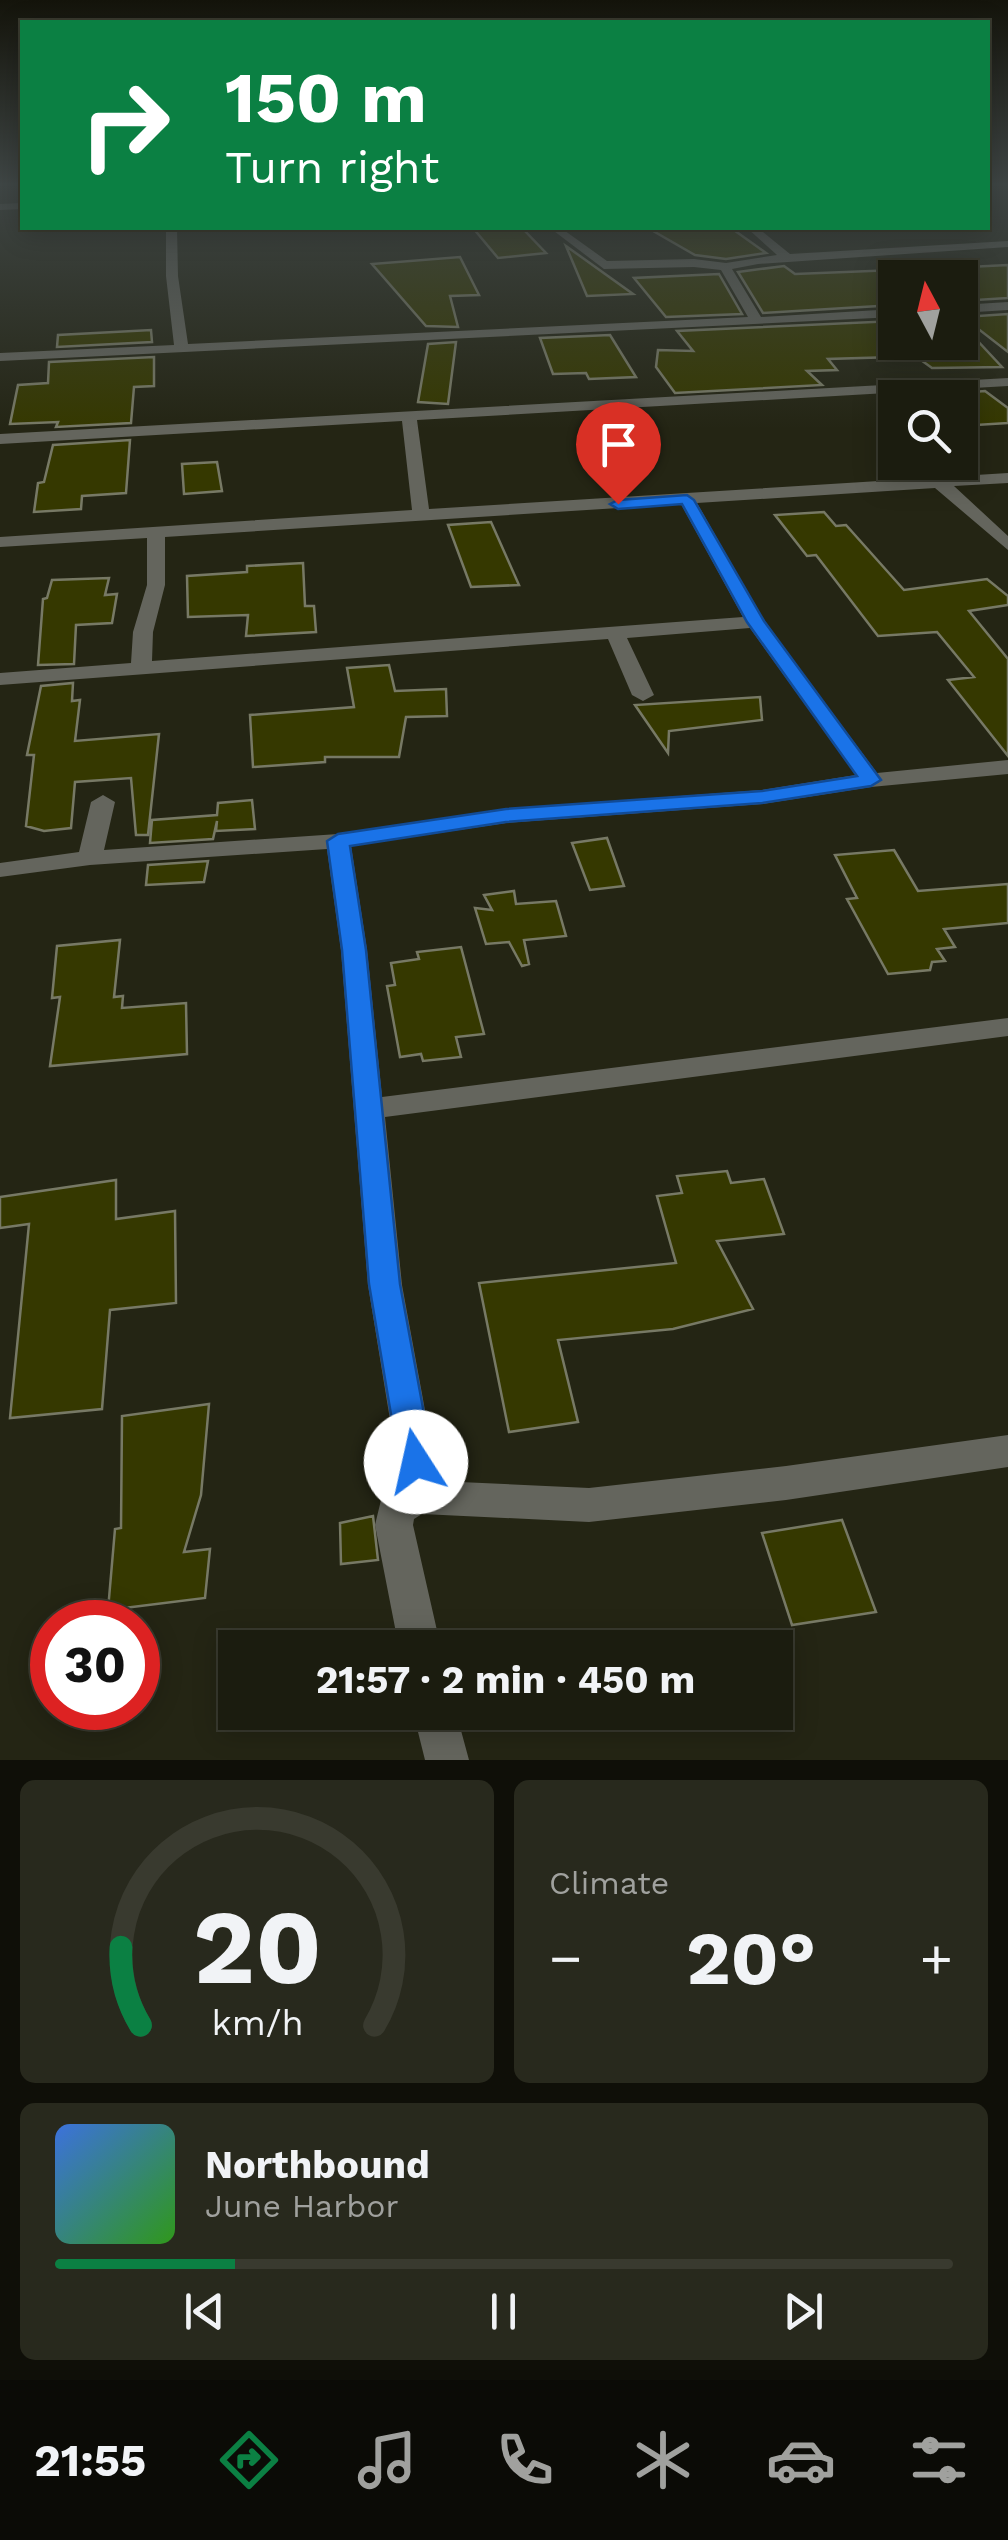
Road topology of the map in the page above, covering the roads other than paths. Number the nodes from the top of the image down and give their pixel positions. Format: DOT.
graph roads {
  1 [pos="172,265"];
  2 [pos="717,265"];
  3 [pos="732,265"];
  4 [pos="726,266"];
  5 [pos="1008,306"];
  6 [pos="978,308"];
  7 [pos="878,314"];
  8 [pos="755,321"];
  9 [pos="182,350"];
  10 [pos="0,357"];
  11 [pos="1008,382"];
  12 [pos="408,418"];
  13 [pos="0,439"];
  14 [pos="1008,478"];
  15 [pos="944,481"];
  16 [pos="687,500"];
  17 [pos="421,515"];
  18 [pos="156,532"];
  19 [pos="0,542"];
  20 [pos="1008,546"];
  21 [pos="756,622"];
  22 [pos="615,633"];
  23 [pos="141,671"];
  24 [pos="0,680"];
  25 [pos="643,695"];
  26 [pos="1008,766"];
  27 [pos="871,780"];
  28 [pos="103,802"];
  29 [pos="338,841"];
  30 [pos="90,858"];
  31 [pos="0,870"];
  32 [pos="1008,1026"];
  33 [pos="368,1109"];
  34 [pos="1008,1452"];
  35 [pos="422,1497"];
  36 [pos="416,1630"];
  37 [pos="438,1730"];
  38 [pos="446,1760"];
  1 -- 9 [label="street"];
  2 -- 4 [label="street"];
  3 -- 4 [label="street"];
  4 -- 8 [label="street"];
  5 -- 6 [label="street"];
  7 -- 8 [label="street"];
  8 -- 9 [label="street"];
  9 -- 10 [label="street"];
  11 -- 12 [label="street"];
  12 -- 13 [label="street"];
  12 -- 17 [label="street"];
  14 -- 15 [label="street"];
  15 -- 16 [label="street"];
  15 -- 20 [label="street"];
  16 -- 17 [label="street"];
  16 -- 21 [label="street"];
  17 -- 18 [label="street"];
  18 -- 19 [label="street"];
  18 -- 23 [label="street"];
  21 -- 22 [label="street"];
  21 -- 27 [label="street"];
  22 -- 23 [label="street"];
  22 -- 25 [label="street"];
  23 -- 24 [label="street"];
  26 -- 27 [label="street"];
  27 -- 29 [label="street"];
  28 -- 30 [label="street"];
  29 -- 30 [label="street"];
  29 -- 33 [label="street"];
  30 -- 31 [label="street"];
  32 -- 33 [label="street"];
  33 -- 35 [label="street"];
  34 -- 35 [label="street"];
  35 -- 36 [label="street"];
  37 -- 38 [label="street"];
}
